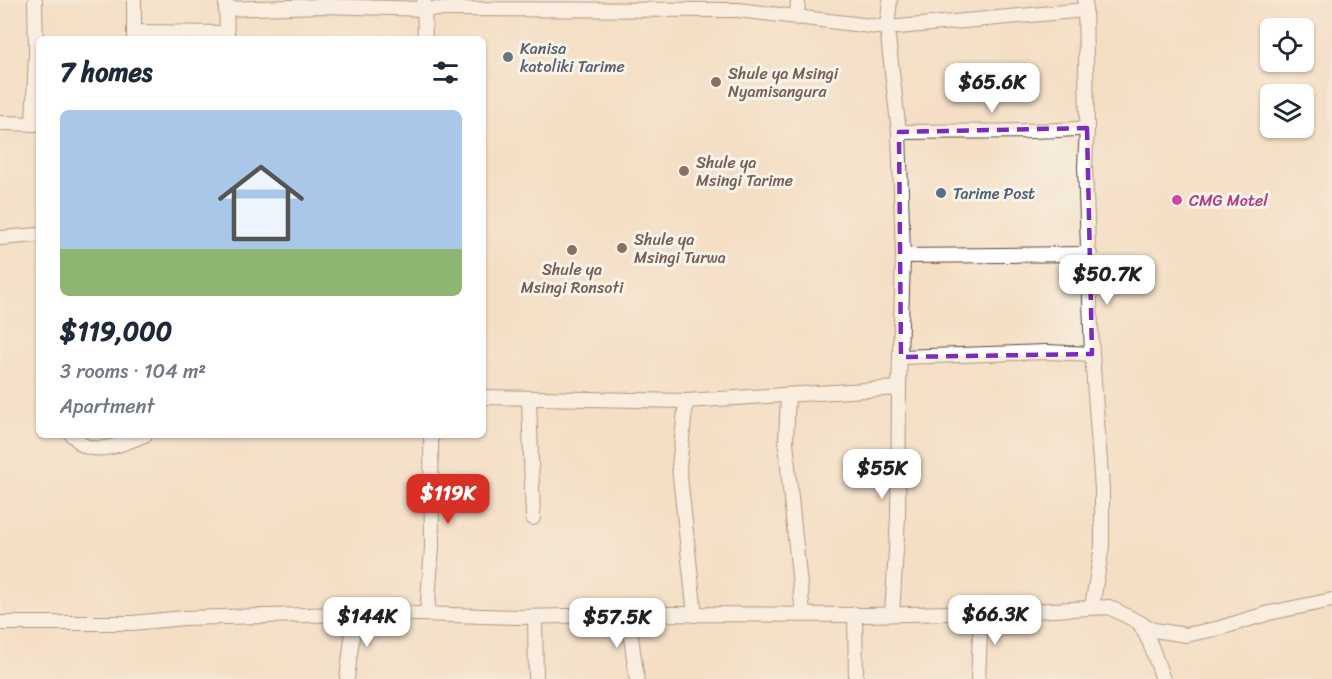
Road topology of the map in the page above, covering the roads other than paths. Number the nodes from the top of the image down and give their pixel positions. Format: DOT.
graph roads {
  1 [pos="35,0"];
  2 [pos="134,0"];
  3 [pos="798,0"];
  4 [pos="890,0"];
  5 [pos="424,4"];
  6 [pos="596,4"];
  7 [pos="226,5"];
  8 [pos="711,5"];
  9 [pos="1085,5"];
  10 [pos="797,18"];
  11 [pos="887,28"];
  12 [pos="134,35"];
  13 [pos="227,36"];
  14 [pos="425,36"];
  15 [pos="0,123"];
  16 [pos="36,124"];
  17 [pos="1087,128"];
  18 [pos="899,132"];
  19 [pos="36,234"];
  20 [pos="0,237"];
  21 [pos="1089,254"];
  22 [pos="903,256"];
  23 [pos="1092,354"];
  24 [pos="901,357"];
  25 [pos="899,388"];
  26 [pos="788,395"];
  27 [pos="486,397"];
  28 [pos="529,398"];
  29 [pos="686,401"];
  30 [pos="75,438"];
  31 [pos="431,438"];
  32 [pos="128,439"];
  33 [pos="533,518"];
  34 [pos="1332,600"];
  35 [pos="1092,607"];
  36 [pos="981,611"];
  37 [pos="351,614"];
  38 [pos="427,614"];
  39 [pos="803,614"];
  40 [pos="855,614"];
  41 [pos="892,614"];
  42 [pos="695,615"];
  43 [pos="628,616"];
  44 [pos="535,617"];
  45 [pos="1139,622"];
  46 [pos="0,624"];
  47 [pos="347,679"];
  48 [pos="536,679"];
  49 [pos="637,679"];
  50 [pos="856,679"];
  51 [pos="978,679"];
  52 [pos="1163,679"];
  1 -- 16 [label="street"];
  2 -- 12 [label="street"];
  3 -- 10 [label="street"];
  4 -- 11 [label="street"];
  5 -- 6 [label="street"];
  5 -- 7 [label="street"];
  5 -- 14 [label="street"];
  6 -- 8 [label="street"];
  7 -- 13 [label="street"];
  8 -- 10 [label="street"];
  9 -- 11 [label="street"];
  9 -- 17 [label="street"];
  10 -- 11 [label="street"];
  11 -- 18 [label="street"];
  12 -- 13 [label="street"];
  15 -- 16 [label="street"];
  17 -- 18 [label="street"];
  17 -- 21 [label="street"];
  18 -- 22 [label="street"];
  19 -- 20 [label="street"];
  21 -- 22 [label="street"];
  21 -- 23 [label="street"];
  22 -- 24 [label="street"];
  23 -- 24 [label="street"];
  23 -- 35 [label="street"];
  24 -- 25 [label="street"];
  25 -- 26 [label="street"];
  25 -- 41 [label="street"];
  26 -- 29 [label="street"];
  26 -- 39 [label="street"];
  27 -- 28 [label="street"];
  28 -- 29 [label="street"];
  28 -- 33 [label="street"];
  29 -- 42 [label="street"];
  30 -- 32 [label="street"];
  31 -- 38 [label="street"];
  34 -- 45 [label="street"];
  35 -- 36 [label="street"];
  35 -- 45 [label="street"];
  36 -- 41 [label="street"];
  36 -- 51 [label="street"];
  37 -- 38 [label="street"];
  37 -- 46 [label="street"];
  37 -- 47 [label="street"];
  38 -- 44 [label="street"];
  39 -- 40 [label="street"];
  39 -- 42 [label="street"];
  40 -- 41 [label="street"];
  40 -- 50 [label="street"];
  42 -- 43 [label="street"];
  43 -- 44 [label="street"];
  43 -- 49 [label="street"];
  44 -- 48 [label="street"];
  45 -- 52 [label="street"];
}
